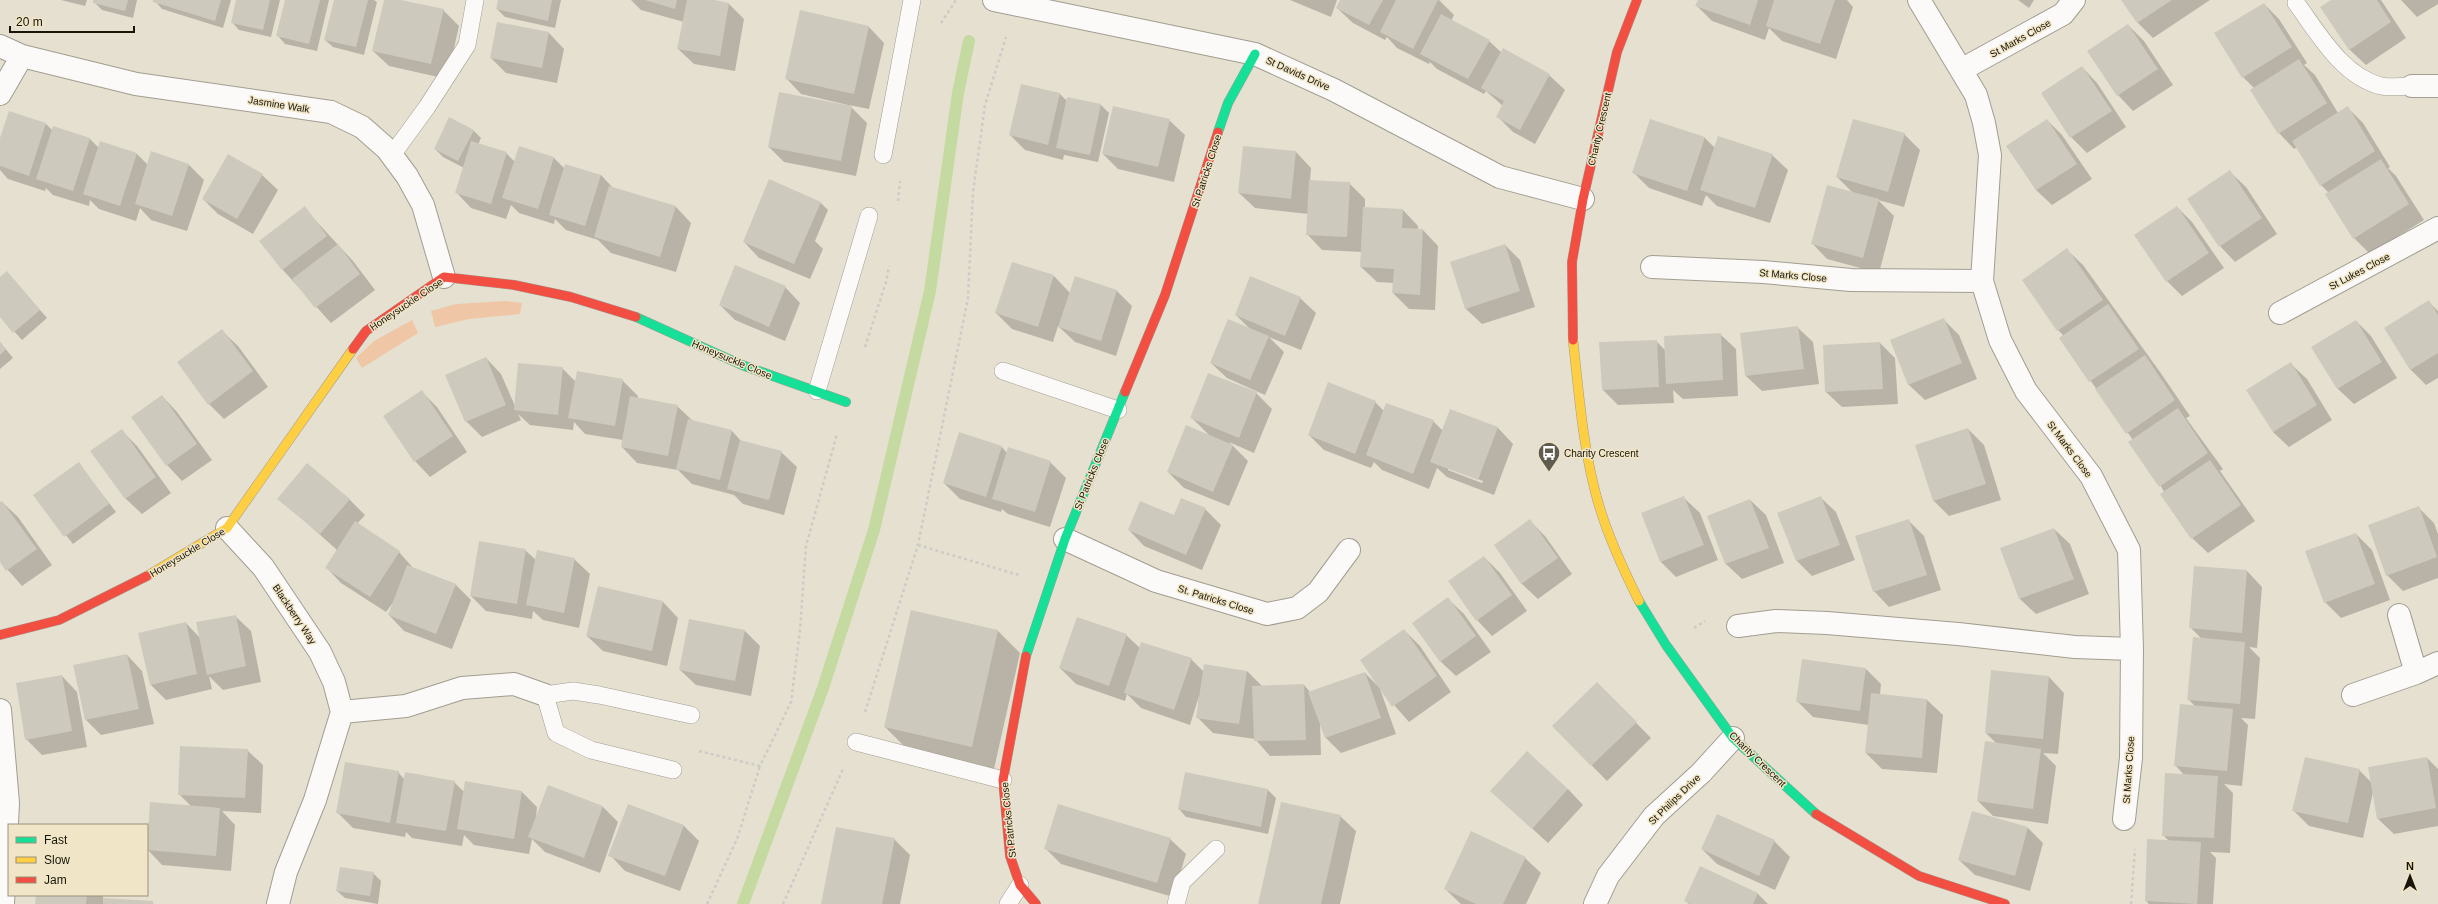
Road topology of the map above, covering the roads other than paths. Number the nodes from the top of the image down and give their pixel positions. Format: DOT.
graph roads {
  1 [pos="475,0"];
  2 [pos="912,0"];
  3 [pos="994,0"];
  4 [pos="1637,0"];
  5 [pos="1919,0"];
  6 [pos="2074,0"];
  7 [pos="2296,3"];
  8 [pos="0,46"];
  9 [pos="1254,54"];
  10 [pos="22,56"];
  11 [pos="1962,70"];
  12 [pos="2412,86"];
  13 [pos="2438,86"];
  14 [pos="0,94"];
  15 [pos="392,155"];
  16 [pos="883,155"];
  17 [pos="1583,199"];
  18 [pos="869,216"];
  19 [pos="2438,228"];
  20 [pos="1652,267"];
  21 [pos="444,277"];
  22 [pos="1982,281"];
  23 [pos="2280,313"];
  24 [pos="1003,371"];
  25 [pos="817,392"];
  26 [pos="846,402"];
  27 [pos="1118,410"];
  28 [pos="227,528"];
  29 [pos="1065,539"];
  30 [pos="1349,550"];
  31 [pos="2399,615"];
  32 [pos="1738,626"];
  33 [pos="0,635"];
  34 [pos="2132,649"];
  35 [pos="2438,663"];
  36 [pos="2416,673"];
  37 [pos="546,695"];
  38 [pos="2353,695"];
  39 [pos="0,710"];
  40 [pos="342,712"];
  41 [pos="692,715"];
  42 [pos="1733,738"];
  43 [pos="856,742"];
  44 [pos="673,770"];
  45 [pos="1003,780"];
  46 [pos="2124,819"];
  47 [pos="1216,849"];
  48 [pos="1020,885"];
  49 [pos="3,904"];
  50 [pos="278,904"];
  51 [pos="1008,904"];
  52 [pos="1036,904"];
  53 [pos="1176,904"];
  54 [pos="1595,904"];
  55 [pos="2005,904"];
  1 -- 15 [label="lane"];
  2 -- 16 [label="lane"];
  3 -- 9 [label="street, St Davids Drive"];
  4 -- 17 [label="street, Charity Crescent"];
  5 -- 11 [label="street, St Marks Close"];
  6 -- 11 [label="street, St Marks Close"];
  7 -- 12 [label="lane"];
  8 -- 10 [label="street, Jasmine Walk"];
  9 -- 17 [label="street, St Davids Drive"];
  9 -- 27 [label="street, St Patricks Close"];
  10 -- 14 [label="street"];
  10 -- 15 [label="street, Jasmine Walk"];
  11 -- 22 [label="street, St Marks Close"];
  12 -- 13 [label="street"];
  15 -- 21 [label="street, Jasmine Walk"];
  17 -- 42 [label="street, Charity Crescent"];
  18 -- 25 [label="lane"];
  19 -- 23 [label="street, St Lukes Close"];
  20 -- 22 [label="street, St Marks Close"];
  21 -- 25 [label="street, Honeysuckle Close"];
  21 -- 28 [label="street, Honeysuckle Close"];
  22 -- 34 [label="street, St Marks Close"];
  24 -- 27 [label="lane"];
  25 -- 26 [label="street, Honeysuckle Close"];
  27 -- 29 [label="street, St Patricks Close"];
  28 -- 33 [label="street, Honeysuckle Close"];
  28 -- 40 [label="street, Blackberry Way"];
  29 -- 30 [label="street, St. Patricks Close"];
  29 -- 45 [label="street, St Patricks Close"];
  31 -- 36 [label="street"];
  32 -- 34 [label="street"];
  34 -- 46 [label="street, St Marks Close"];
  35 -- 36 [label="street"];
  36 -- 38 [label="street"];
  37 -- 40 [label="street"];
  37 -- 41 [label="lane"];
  37 -- 44 [label="lane"];
  39 -- 49 [label="street"];
  40 -- 50 [label="street"];
  42 -- 54 [label="street, St Philips Drive"];
  42 -- 55 [label="street, Charity Crescent"];
  43 -- 45 [label="lane"];
  45 -- 48 [label="street, St Patricks Close"];
  47 -- 53 [label="lane"];
  48 -- 51 [label="lane"];
  48 -- 52 [label="street, St Patricks Close"];
}
